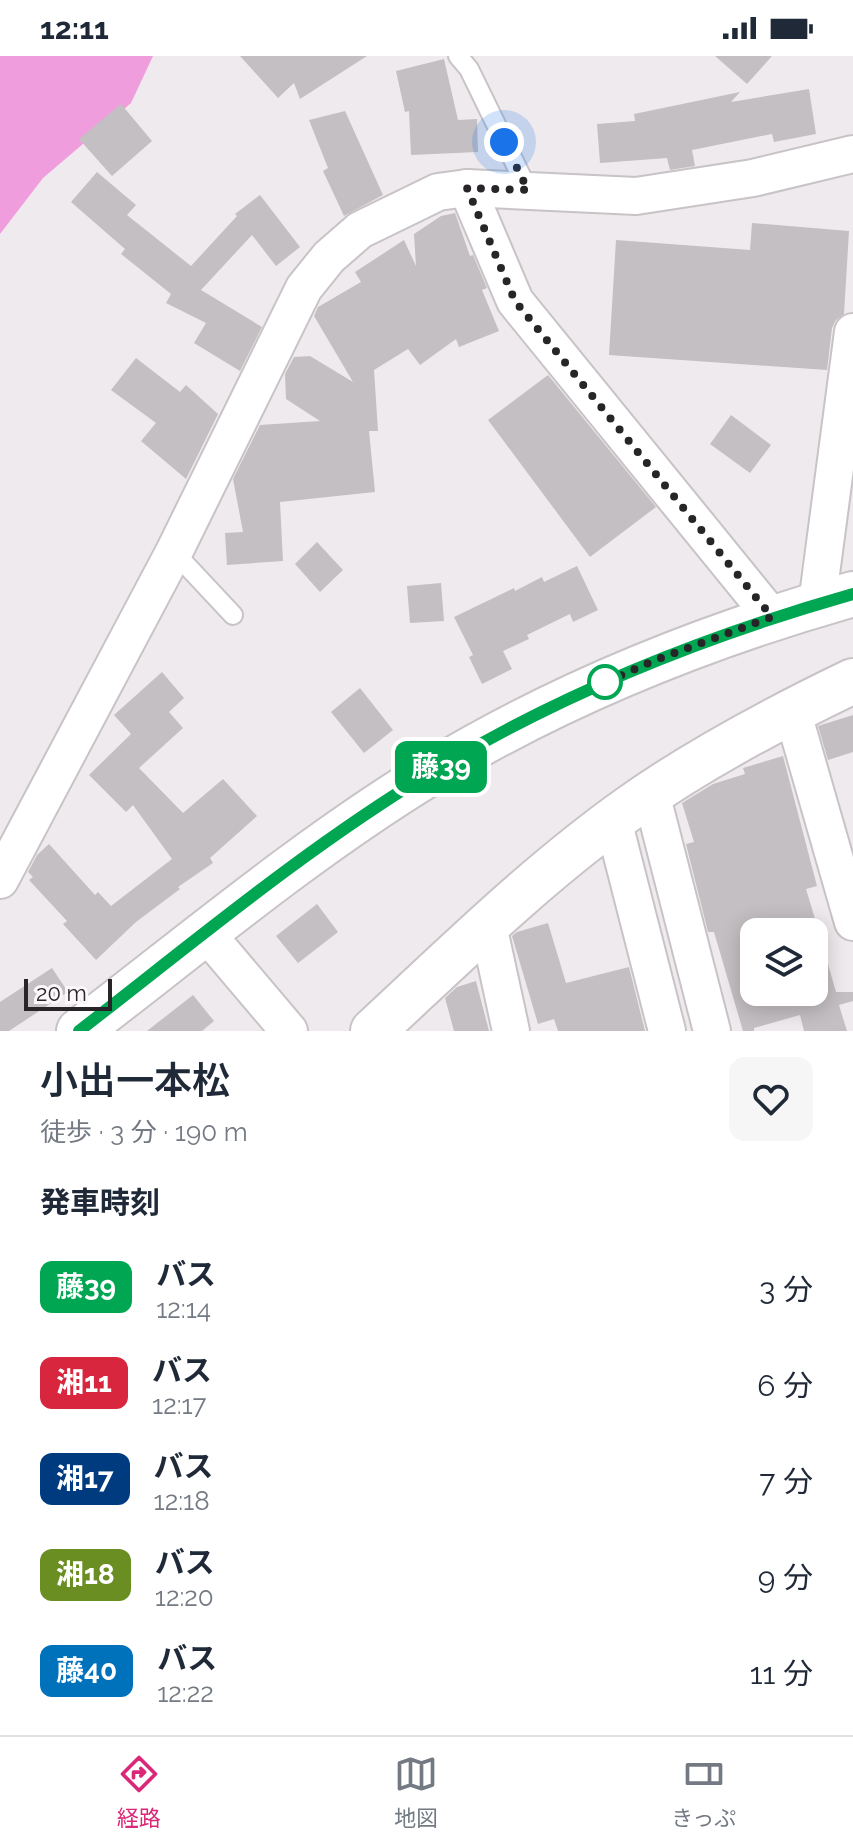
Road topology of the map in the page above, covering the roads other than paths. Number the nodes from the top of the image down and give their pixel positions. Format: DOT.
graph roads {
  1 [pos="458,56"];
  2 [pos="853,154"];
  3 [pos="467,188"];
  4 [pos="528,190"];
  5 [pos="853,332"];
  6 [pos="174,552"];
  7 [pos="835,599"];
  8 [pos="233,615"];
  9 [pos="772,617"];
  10 [pos="853,681"];
  11 [pos="792,710"];
  12 [pos="651,793"];
  13 [pos="613,820"];
  14 [pos="0,880"];
  15 [pos="853,922"];
  16 [pos="488,925"];
  17 [pos="206,933"];
  18 [pos="79,1031"];
  19 [pos="289,1031"];
  20 [pos="373,1031"];
  21 [pos="511,1031"];
  22 [pos="667,1031"];
  23 [pos="712,1031"];
  1 -- 4 [label="lane"];
  2 -- 4 [label="street"];
  3 -- 4 [label="street"];
  3 -- 6 [label="street"];
  3 -- 9 [label="street"];
  5 -- 7 [label="street"];
  6 -- 8 [label="lane"];
  6 -- 14 [label="street"];
  7 -- 9 [label="main road"];
  9 -- 17 [label="main road"];
  10 -- 11 [label="main road"];
  11 -- 12 [label="main road"];
  11 -- 15 [label="street"];
  12 -- 13 [label="main road"];
  12 -- 23 [label="street"];
  13 -- 16 [label="main road"];
  13 -- 22 [label="street"];
  16 -- 20 [label="main road"];
  16 -- 21 [label="street"];
  17 -- 18 [label="main road"];
  17 -- 19 [label="street"];
}
